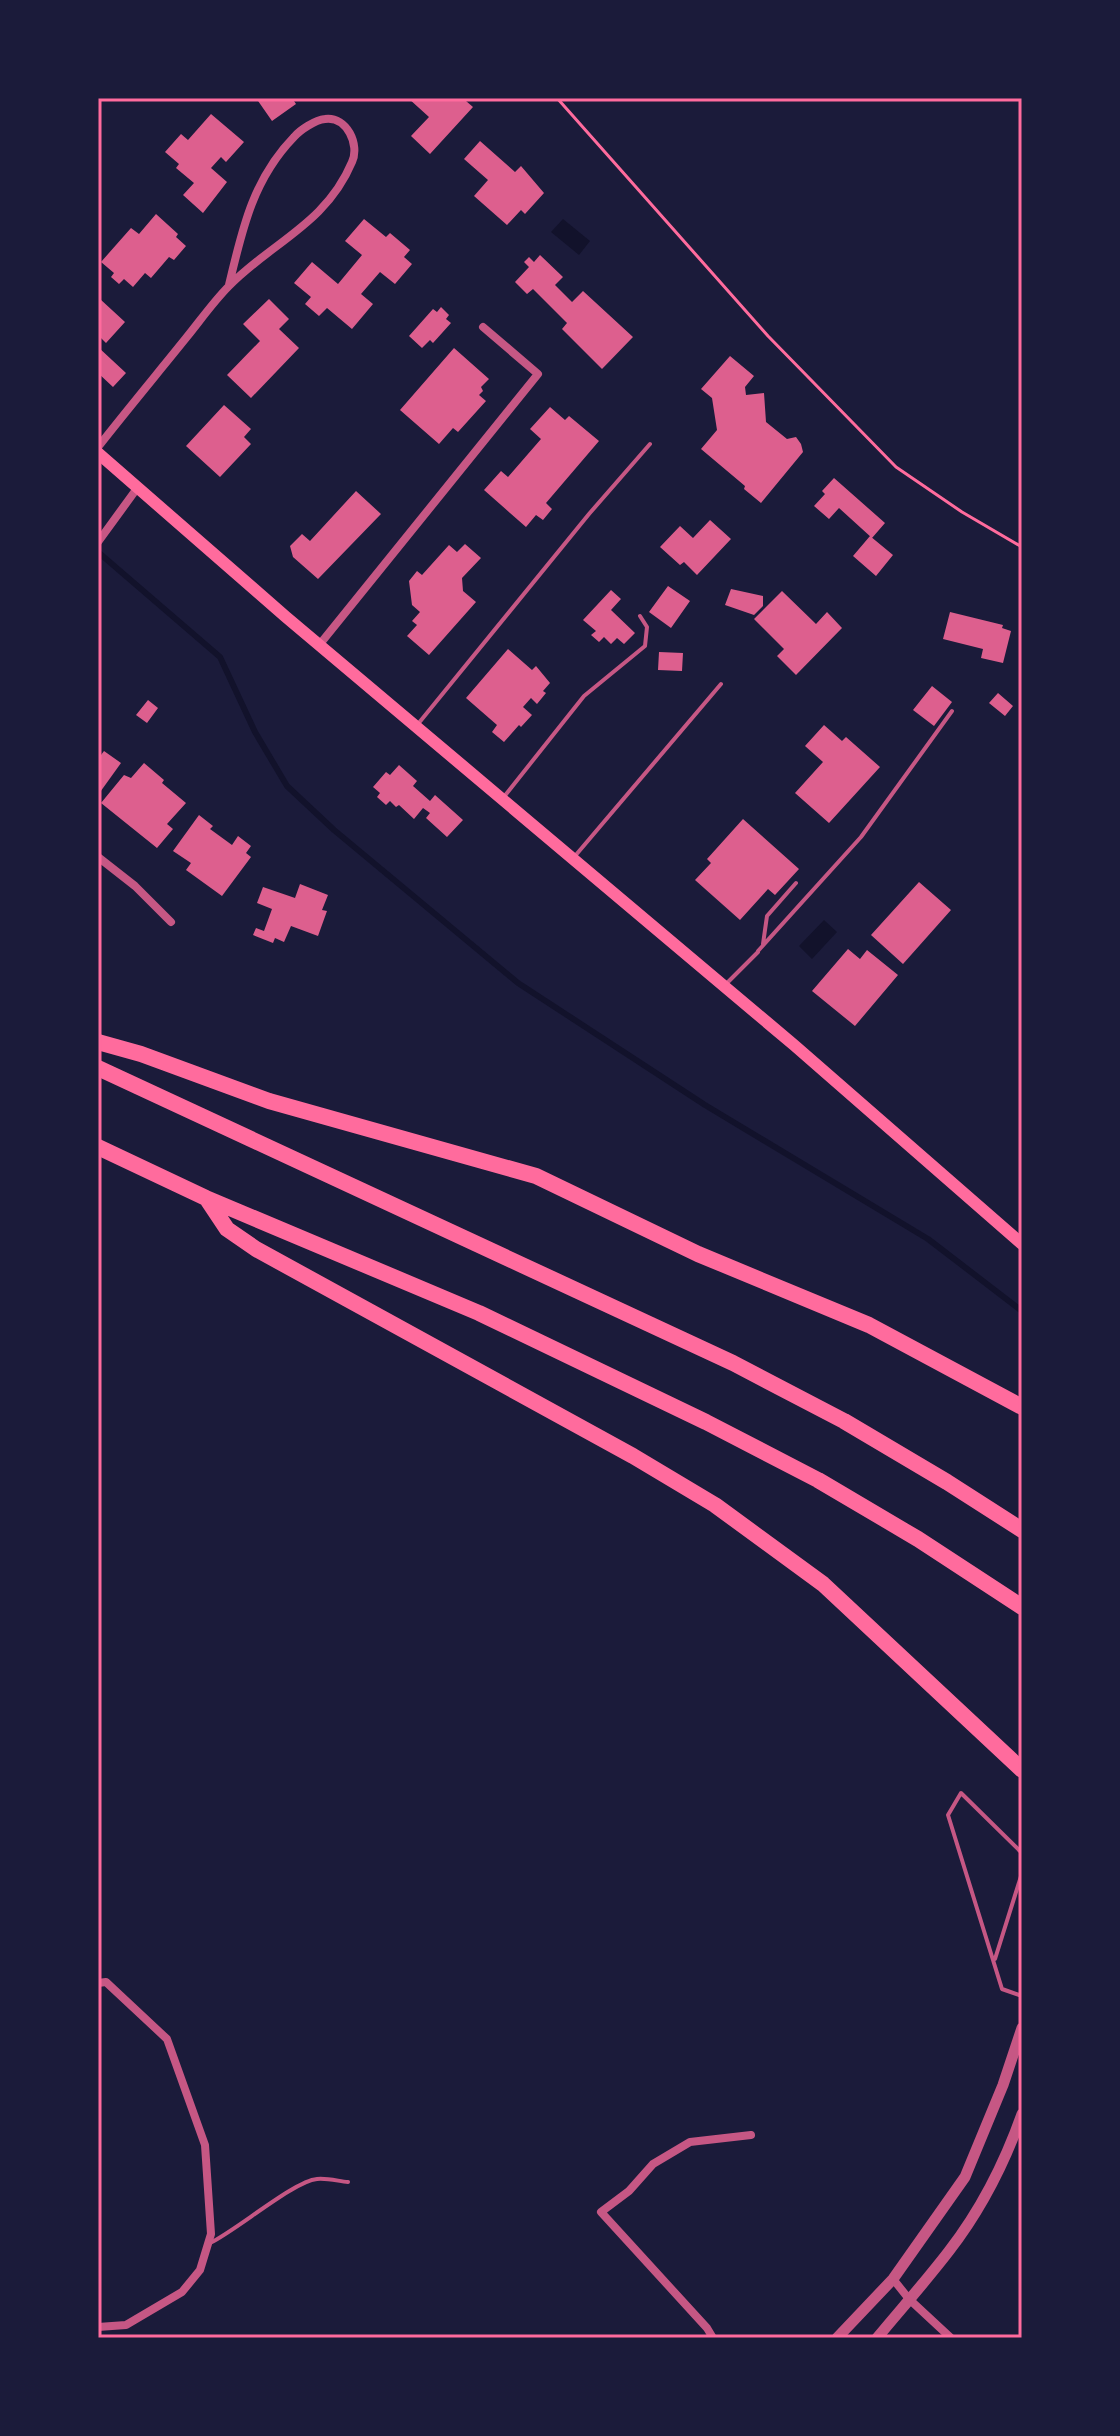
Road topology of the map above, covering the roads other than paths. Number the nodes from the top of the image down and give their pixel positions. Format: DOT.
graph roads {
  1 [pos="229,285"];
  2 [pos="483,327"];
  3 [pos="650,444"];
  4 [pos="98,450"];
  5 [pos="138,487"];
  6 [pos="98,542"];
  7 [pos="640,616"];
  8 [pos="320,644"];
  9 [pos="721,684"];
  10 [pos="952,711"];
  11 [pos="417,726"];
  12 [pos="502,799"];
  13 [pos="98,857"];
  14 [pos="574,858"];
  15 [pos="796,883"];
  16 [pos="171,922"];
  17 [pos="758,951"];
  18 [pos="724,986"];
  19 [pos="98,1042"];
  20 [pos="98,1068"];
  21 [pos="98,1147"];
  22 [pos="206,1198"];
  23 [pos="1022,1244"];
  24 [pos="1022,1407"];
  25 [pos="1022,1530"];
  26 [pos="1022,1607"];
  27 [pos="1022,1770"];
  28 [pos="1022,1853"];
  29 [pos="1022,1873"];
  30 [pos="994,1961"];
  31 [pos="98,1983"];
  32 [pos="1022,1996"];
  33 [pos="1022,2028"];
  34 [pos="1022,2114"];
  35 [pos="751,2135"];
  36 [pos="348,2182"];
  37 [pos="208,2244"];
  38 [pos="893,2279"];
  39 [pos="909,2299"];
  40 [pos="98,2327"];
  41 [pos="713,2338"];
  42 [pos="837,2338"];
  43 [pos="877,2338"];
  44 [pos="951,2338"];
  1 -- 1 [label="street"];
  1 -- 4 [label="street"];
  2 -- 8 [label="street"];
  3 -- 11 [label="lane"];
  4 -- 5 [label="main road"];
  5 -- 6 [label="street"];
  5 -- 8 [label="main road"];
  7 -- 12 [label="lane"];
  8 -- 11 [label="main road"];
  9 -- 14 [label="lane"];
  10 -- 17 [label="lane"];
  11 -- 12 [label="main road"];
  12 -- 14 [label="main road"];
  13 -- 16 [label="street"];
  14 -- 18 [label="main road"];
  15 -- 17 [label="lane"];
  17 -- 18 [label="lane"];
  18 -- 23 [label="main road"];
  19 -- 24 [label="highway"];
  20 -- 25 [label="highway"];
  21 -- 22 [label="highway"];
  22 -- 26 [label="highway"];
  22 -- 27 [label="highway"];
  28 -- 30 [label="lane"];
  29 -- 30 [label="lane"];
  30 -- 32 [label="lane"];
  31 -- 37 [label="street"];
  33 -- 38 [label="street"];
  34 -- 39 [label="street"];
  35 -- 41 [label="street"];
  36 -- 37 [label="lane"];
  37 -- 40 [label="street"];
  38 -- 39 [label="street"];
  38 -- 42 [label="street"];
  39 -- 43 [label="street"];
  39 -- 44 [label="street"];
}
